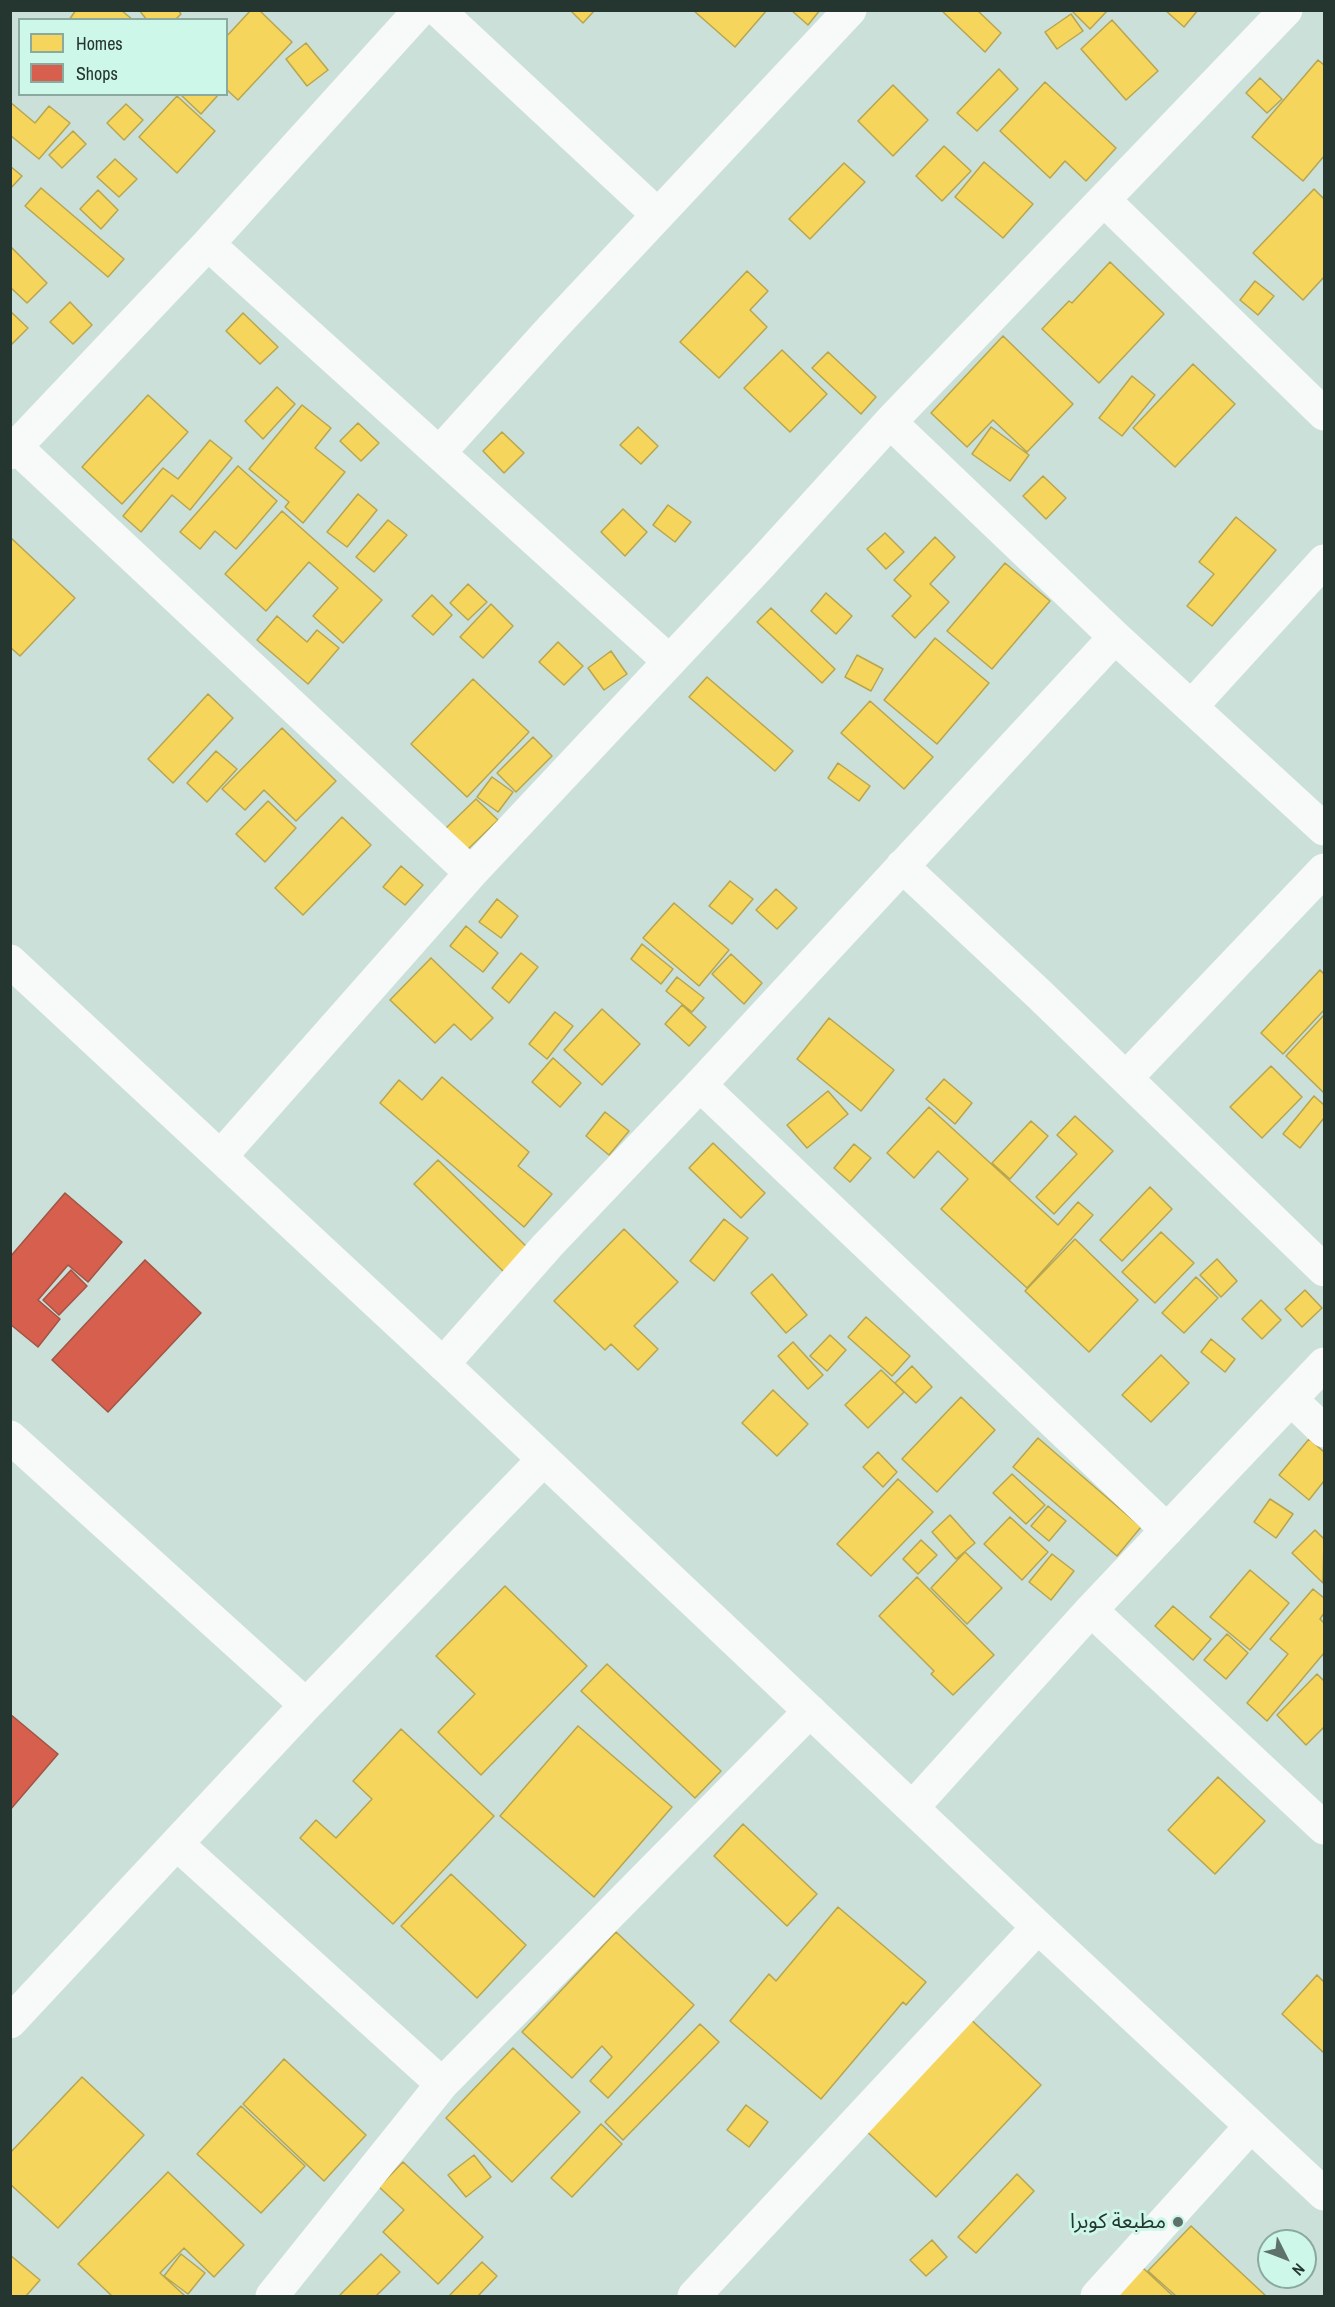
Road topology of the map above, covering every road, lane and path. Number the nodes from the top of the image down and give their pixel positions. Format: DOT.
graph roads {
  1 [pos="420,10"];
  2 [pos="438,10"];
  3 [pos="850,10"];
  4 [pos="1286,10"];
  5 [pos="1104,200"];
  6 [pos="658,215"];
  7 [pos="208,244"];
  8 [pos="1324,414"];
  9 [pos="890,422"];
  10 [pos="13,450"];
  11 [pos="440,453"];
  12 [pos="1324,561"];
  13 [pos="1115,637"];
  14 [pos="669,662"];
  15 [pos="1191,707"];
  16 [pos="1324,829"];
  17 [pos="902,866"];
  18 [pos="1324,870"];
  19 [pos="471,873"];
  20 [pos="10,961"];
  21 [pos="1126,1078"];
  22 [pos="700,1085"];
  23 [pos="221,1156"];
  24 [pos="1324,1270"];
  25 [pos="443,1364"];
  26 [pos="1324,1364"];
  27 [pos="1292,1400"];
  28 [pos="1324,1431"];
  29 [pos="10,1437"];
  30 [pos="543,1460"];
  31 [pos="1167,1530"];
  32 [pos="1091,1610"];
  33 [pos="306,1705"];
  34 [pos="810,1711"];
  35 [pos="913,1807"];
  36 [pos="1324,1828"];
  37 [pos="177,1844"];
  38 [pos="1038,1927"];
  39 [pos="15,2008"];
  40 [pos="442,2084"];
  41 [pos="1251,2126"];
  42 [pos="1324,2194"];
  43 [pos="272,2296"];
  44 [pos="694,2296"];
  45 [pos="1097,2296"];
  1 -- 7 [label="main road"];
  2 -- 6 [label="main road"];
  3 -- 6 [label="main road"];
  4 -- 5 [label="main road"];
  5 -- 8 [label="main road"];
  5 -- 9 [label="main road"];
  6 -- 11 [label="main road"];
  7 -- 10 [label="main road"];
  7 -- 11 [label="main road"];
  9 -- 13 [label="main road"];
  9 -- 14 [label="main road"];
  10 -- 19 [label="main road"];
  11 -- 14 [label="main road"];
  12 -- 15 [label="main road"];
  13 -- 15 [label="main road"];
  13 -- 17 [label="main road"];
  14 -- 19 [label="main road"];
  15 -- 16 [label="main road"];
  17 -- 21 [label="main road"];
  17 -- 22 [label="main road"];
  18 -- 21 [label="main road"];
  19 -- 23 [label="main road"];
  20 -- 23 [label="main road"];
  21 -- 24 [label="main road"];
  22 -- 25 [label="main road"];
  22 -- 31 [label="main road"];
  23 -- 25 [label="main road"];
  25 -- 30 [label="main road"];
  26 -- 27 [label="main road"];
  27 -- 28 [label="main road"];
  27 -- 31 [label="main road"];
  29 -- 33 [label="main road"];
  30 -- 33 [label="main road"];
  30 -- 34 [label="main road"];
  31 -- 32 [label="main road"];
  32 -- 35 [label="main road"];
  32 -- 36 [label="main road"];
  33 -- 37 [label="main road"];
  34 -- 35 [label="main road"];
  34 -- 40 [label="main road"];
  35 -- 38 [label="main road"];
  37 -- 39 [label="main road"];
  37 -- 40 [label="main road"];
  38 -- 41 [label="main road"];
  38 -- 44 [label="main road"];
  40 -- 43 [label="main road"];
  41 -- 42 [label="main road"];
  41 -- 45 [label="main road"];
}
